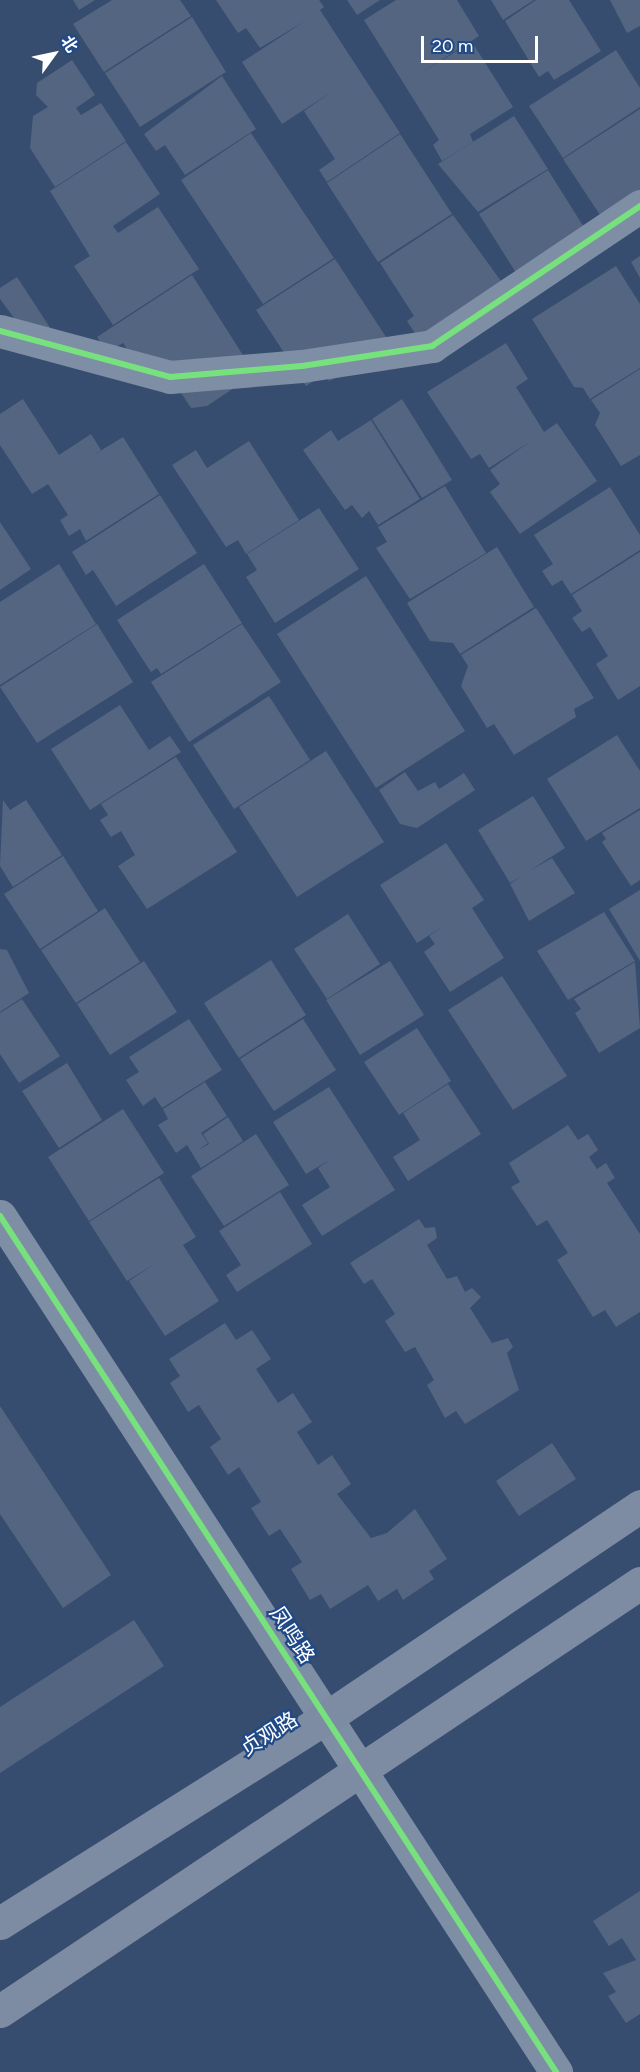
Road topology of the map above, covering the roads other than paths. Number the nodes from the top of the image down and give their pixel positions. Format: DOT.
graph roads {
  1 [pos="640,206"];
  2 [pos="0,331"];
  3 [pos="0,1216"];
  4 [pos="640,1506"];
  5 [pos="640,1583"];
  6 [pos="326,1718"];
  7 [pos="360,1770"];
  8 [pos="0,1923"];
  9 [pos="0,2011"];
  10 [pos="556,2072"];
  1 -- 2 [label="street"];
  3 -- 6 [label="street, 凤鸣路"];
  4 -- 6 [label="main road, 贞观路"];
  5 -- 7 [label="main road"];
  6 -- 7 [label="street, 凤鸣路"];
  6 -- 8 [label="main road, 贞观路"];
  7 -- 9 [label="main road"];
  7 -- 10 [label="street, 凤鸣路"];
}
